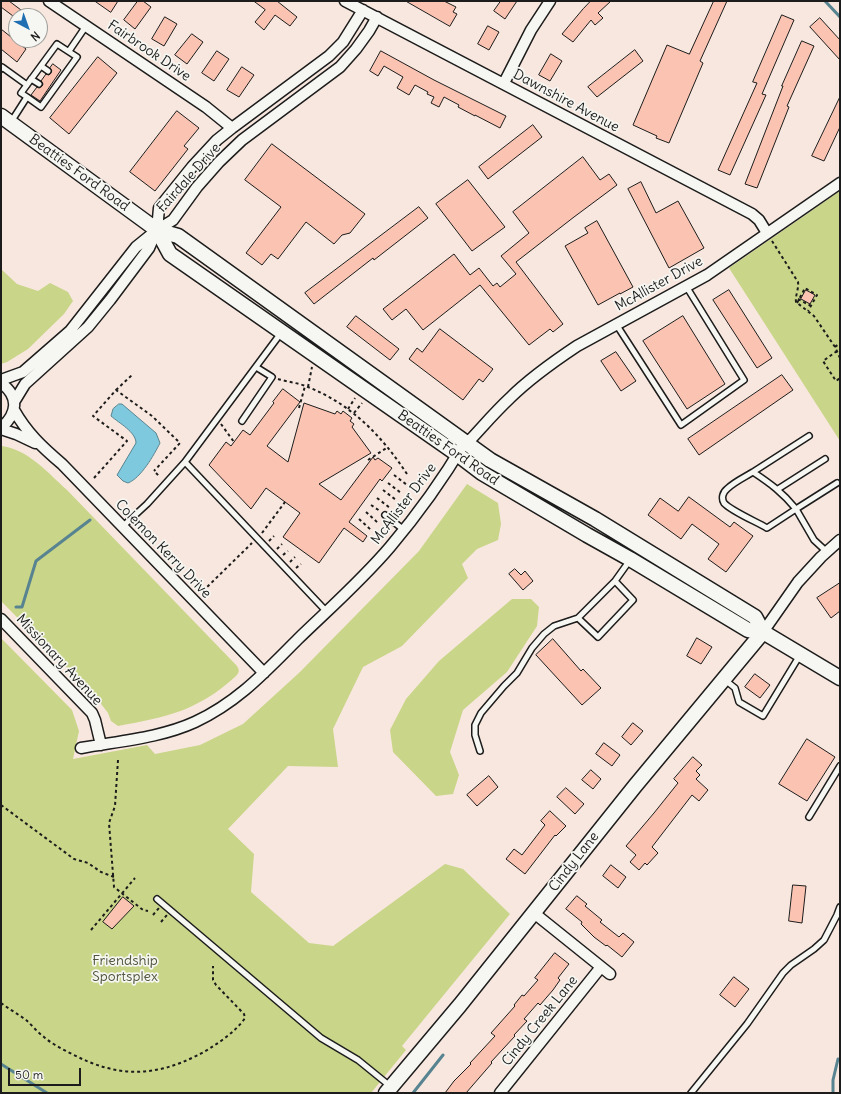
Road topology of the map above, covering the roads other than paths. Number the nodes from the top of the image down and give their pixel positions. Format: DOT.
graph roads {
  1 [pos="49,1"];
  2 [pos="346,1"];
  3 [pos="550,1"];
  4 [pos="363,10"];
  5 [pos="377,17"];
  6 [pos="86,26"];
  7 [pos="69,51"];
  8 [pos="41,66"];
  9 [pos="1,68"];
  10 [pos="48,71"];
  11 [pos="32,79"];
  12 [pos="504,83"];
  13 [pos="39,84"];
  14 [pos="27,85"];
  15 [pos="283,90"];
  16 [pos="27,97"];
  17 [pos="292,102"];
  18 [pos="6,119"];
  19 [pos="232,128"];
  20 [pos="217,140"];
  21 [pos="229,152"];
  22 [pos="840,184"];
  23 [pos="157,230"];
  24 [pos="769,236"];
  25 [pos="686,286"];
  26 [pos="616,324"];
  27 [pos="282,332"];
  28 [pos="256,367"];
  29 [pos="1,380"];
  30 [pos="1,384"];
  31 [pos="14,406"];
  32 [pos="242,421"];
  33 [pos="1,429"];
  34 [pos="809,436"];
  35 [pos="465,442"];
  36 [pos="40,446"];
  37 [pos="457,454"];
  38 [pos="825,459"];
  39 [pos="185,462"];
  40 [pos="753,472"];
  41 [pos="837,483"];
  42 [pos="778,489"];
  43 [pos="796,509"];
  44 [pos="385,515"];
  45 [pos="122,527"];
  46 [pos="404,530"];
  47 [pos="840,540"];
  48 [pos="827,552"];
  49 [pos="630,559"];
  50 [pos="615,581"];
  51 [pos="327,612"];
  52 [pos="578,618"];
  53 [pos="1,619"];
  54 [pos="763,632"];
  55 [pos="801,654"];
  56 [pos="264,673"];
  57 [pos="840,678"];
  58 [pos="724,679"];
  59 [pos="100,745"];
  60 [pos="81,748"];
  61 [pos="480,751"];
  62 [pos="840,766"];
  63 [pos="809,817"];
  64 [pos="157,899"];
  65 [pos="840,907"];
  66 [pos="534,913"];
  67 [pos="601,967"];
  68 [pos="610,974"];
  69 [pos="388,1090"];
  70 [pos="500,1093"];
  71 [pos="691,1093"];
  1 -- 6 [label="street, Fairbrook Drive"];
  2 -- 4 [label="street, Dawnshire Avenue"];
  3 -- 12 [label="street"];
  4 -- 5 [label="street, Dawnshire Avenue"];
  4 -- 15 [label="street, Fairdale Drive"];
  5 -- 12 [label="street, Dawnshire Avenue"];
  5 -- 17 [label="street, Fairdale Drive"];
  6 -- 7 [label="lane"];
  6 -- 19 [label="street, Fairbrook Drive"];
  7 -- 8 [label="lane"];
  7 -- 16 [label="lane"];
  8 -- 10 [label="lane"];
  8 -- 11 [label="lane"];
  9 -- 14 [label="lane"];
  11 -- 13 [label="lane"];
  11 -- 14 [label="lane"];
  12 -- 24 [label="street, Dawnshire Avenue"];
  14 -- 16 [label="lane"];
  15 -- 17 [label="street"];
  15 -- 19 [label="street, Fairdale Drive"];
  16 -- 18 [label="lane"];
  17 -- 21 [label="street, Fairdale Drive"];
  18 -- 23 [label="main road, Beatties Ford Road"];
  19 -- 20 [label="street, Fairdale Drive"];
  20 -- 21 [label="street"];
  20 -- 23 [label="street, Fairdale Drive"];
  21 -- 23 [label="street, Fairdale Drive"];
  22 -- 24 [label="street, McAllister Drive"];
  23 -- 27 [label="main road, Beatties Ford Road"];
  23 -- 29 [label="street"];
  23 -- 31 [label="street"];
  23 -- 35 [label="main road, Beatties Ford Road"];
  24 -- 25 [label="street, McAllister Drive"];
  25 -- 26 [label="street, McAllister Drive"];
  25 -- 26 [label="lane"];
  26 -- 35 [label="street, McAllister Drive"];
  27 -- 28 [label="lane"];
  27 -- 37 [label="main road, Beatties Ford Road"];
  28 -- 32 [label="lane"];
  28 -- 39 [label="lane"];
  30 -- 31 [label="street, Colemon Kerry Drive"];
  31 -- 33 [label="street"];
  31 -- 36 [label="street, Colemon Kerry Drive"];
  33 -- 36 [label="street, Colemon Kerry Drive"];
  34 -- 40 [label="lane"];
  35 -- 37 [label="street, McAllister Drive"];
  35 -- 54 [label="main road, Beatties Ford Road"];
  36 -- 45 [label="street, Colemon Kerry Drive"];
  37 -- 46 [label="street, McAllister Drive"];
  37 -- 49 [label="main road, Beatties Ford Road"];
  38 -- 42 [label="lane"];
  39 -- 45 [label="lane"];
  39 -- 51 [label="lane"];
  40 -- 42 [label="lane"];
  40 -- 43 [label="lane"];
  41 -- 43 [label="lane"];
  42 -- 43 [label="lane"];
  43 -- 48 [label="lane"];
  44 -- 46 [label="lane"];
  45 -- 56 [label="street, Colemon Kerry Drive"];
  46 -- 51 [label="street, McAllister Drive"];
  47 -- 48 [label="street"];
  48 -- 54 [label="street"];
  49 -- 50 [label="lane"];
  49 -- 54 [label="main road, Beatties Ford Road"];
  50 -- 52 [label="lane"];
  50 -- 52 [label="lane"];
  51 -- 56 [label="street, McAllister Drive"];
  52 -- 61 [label="lane"];
  53 -- 59 [label="street, Missionary Avenue"];
  54 -- 55 [label="main road, Beatties Ford Road"];
  54 -- 58 [label="main road, Cindy Lane"];
  55 -- 57 [label="main road, Beatties Ford Road"];
  55 -- 58 [label="lane"];
  56 -- 59 [label="street, McAllister Drive"];
  58 -- 66 [label="main road, Cindy Lane"];
  59 -- 60 [label="street, McAllister Drive"];
  62 -- 63 [label="lane"];
  64 -- 69 [label="lane"];
  65 -- 71 [label="lane"];
  66 -- 67 [label="street"];
  66 -- 69 [label="main road, Cindy Lane"];
  67 -- 68 [label="street"];
  67 -- 70 [label="street, Cindy Creek Lane"];
}
